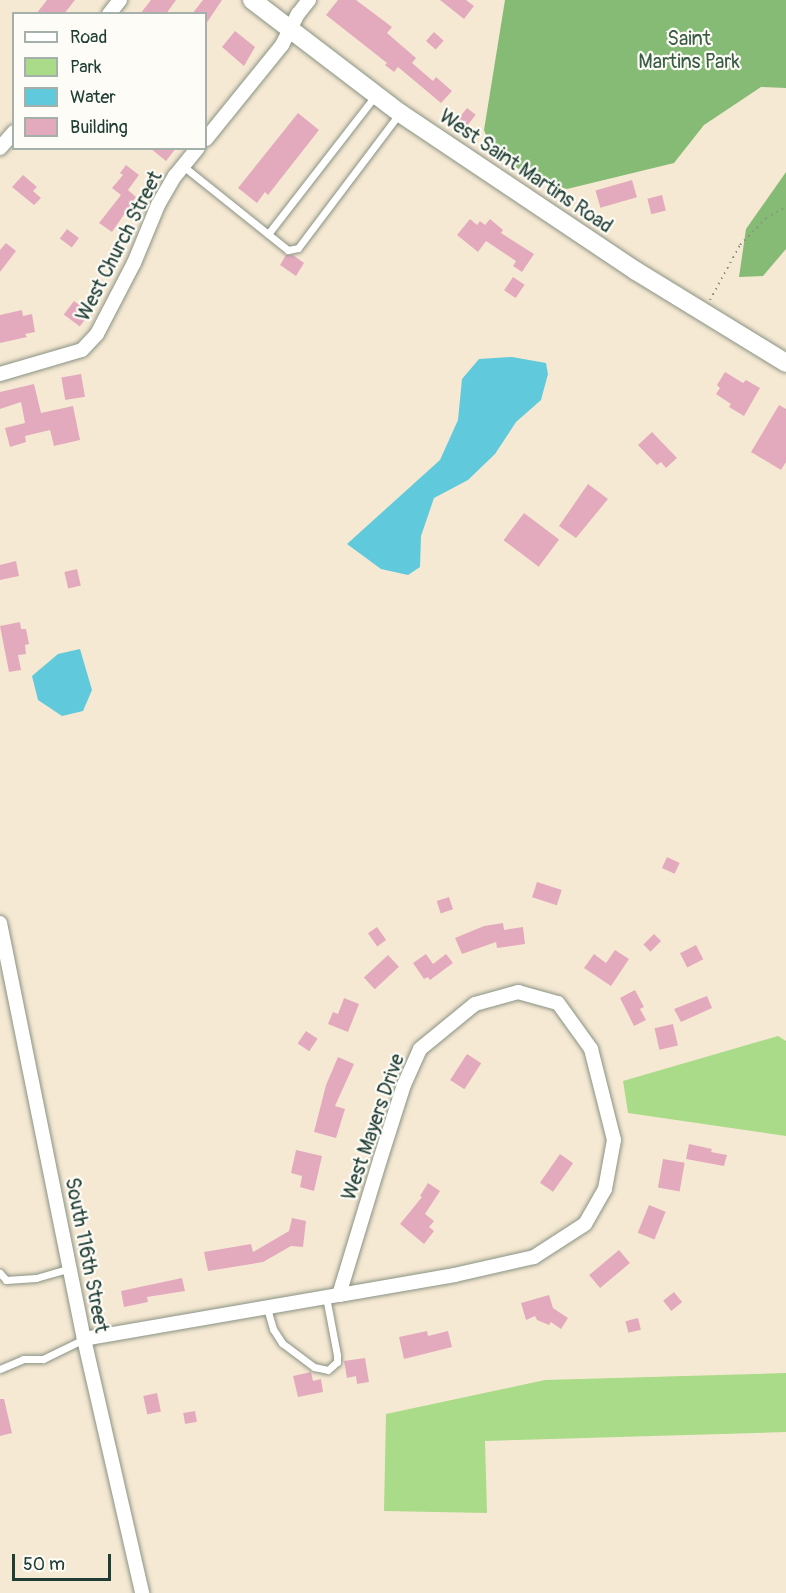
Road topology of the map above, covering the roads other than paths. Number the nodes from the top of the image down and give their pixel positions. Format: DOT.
graph roads {
  1 [pos="120,0"];
  2 [pos="252,0"];
  3 [pos="309,0"];
  4 [pos="111,12"];
  5 [pos="290,30"];
  6 [pos="375,96"];
  7 [pos="400,113"];
  8 [pos="12,134"];
  9 [pos="207,138"];
  10 [pos="0,148"];
  11 [pos="196,150"];
  12 [pos="183,166"];
  13 [pos="268,234"];
  14 [pos="786,363"];
  15 [pos="0,374"];
  16 [pos="0,923"];
  17 [pos="70,1268"];
  18 [pos="0,1273"];
  19 [pos="333,1296"];
  20 [pos="267,1308"];
  21 [pos="84,1339"];
  22 [pos="0,1369"];
  23 [pos="142,1593"];
  1 -- 4 [label="street"];
  2 -- 5 [label="street, West Saint Martins Road"];
  3 -- 5 [label="street"];
  5 -- 6 [label="street, West Saint Martins Road"];
  5 -- 9 [label="street"];
  6 -- 7 [label="street, West Saint Martins Road"];
  6 -- 13 [label="lane"];
  7 -- 13 [label="lane"];
  7 -- 14 [label="street, West Saint Martins Road"];
  8 -- 10 [label="street"];
  11 -- 12 [label="street, West Church Street"];
  12 -- 13 [label="lane"];
  12 -- 15 [label="street, West Church Street"];
  16 -- 17 [label="street, South 116th Street"];
  17 -- 18 [label="lane"];
  17 -- 21 [label="street, South 116th Street"];
  19 -- 19 [label="street, West Mayers Drive"];
  19 -- 20 [label="street, West Mayers Drive"];
  19 -- 20 [label="lane"];
  20 -- 21 [label="street, West Mayers Drive"];
  21 -- 22 [label="lane"];
  21 -- 23 [label="street, South 116th Street"];
}
